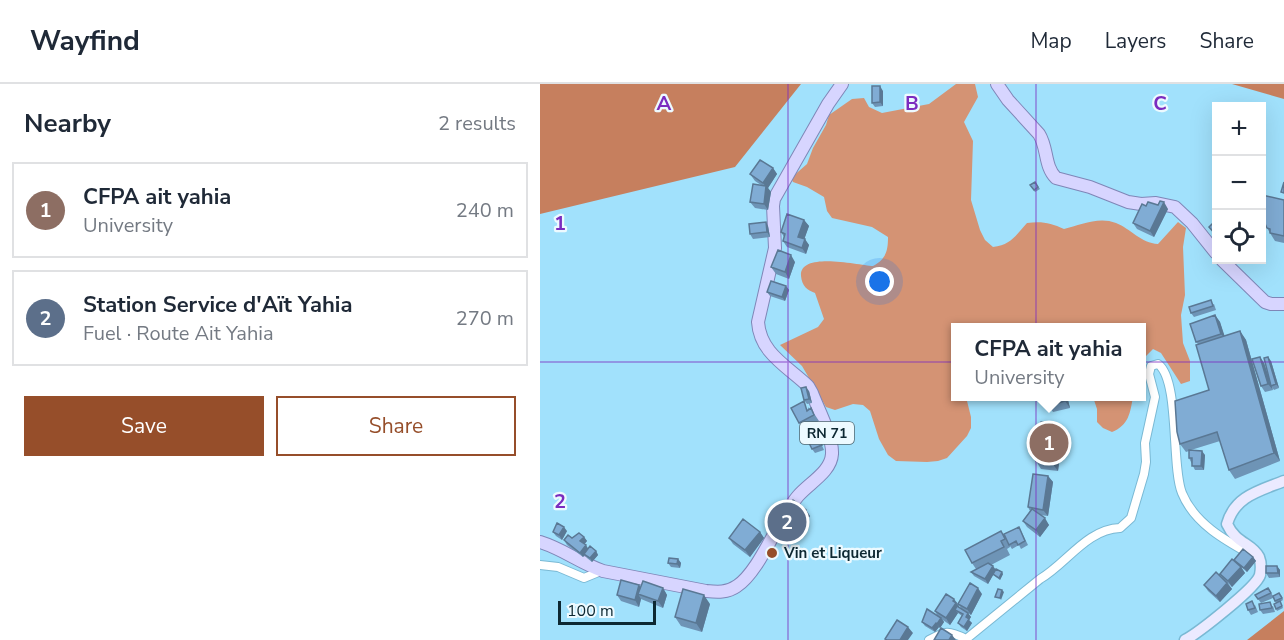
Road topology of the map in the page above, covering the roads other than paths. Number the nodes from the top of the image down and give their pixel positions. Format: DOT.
graph roads {
  1 [pos="842,84"];
  2 [pos="998,84"];
  3 [pos="1212,248"];
  4 [pos="1226,264"];
  5 [pos="1284,304"];
  6 [pos="1284,481"];
  7 [pos="540,542"];
  8 [pos="1261,560"];
  9 [pos="540,566"];
  10 [pos="603,571"];
  11 [pos="929,640"];
  12 [pos="965,640"];
  13 [pos="1185,640"];
  1 -- 10 [label="main road, RN 71"];
  2 -- 3 [label="main road"];
  4 -- 5 [label="main road"];
  6 -- 8 [label="street"];
  7 -- 10 [label="main road, RN 71"];
  8 -- 12 [label="street"];
  8 -- 13 [label="street"];
  9 -- 10 [label="street"];
  11 -- 12 [label="street"];
}
